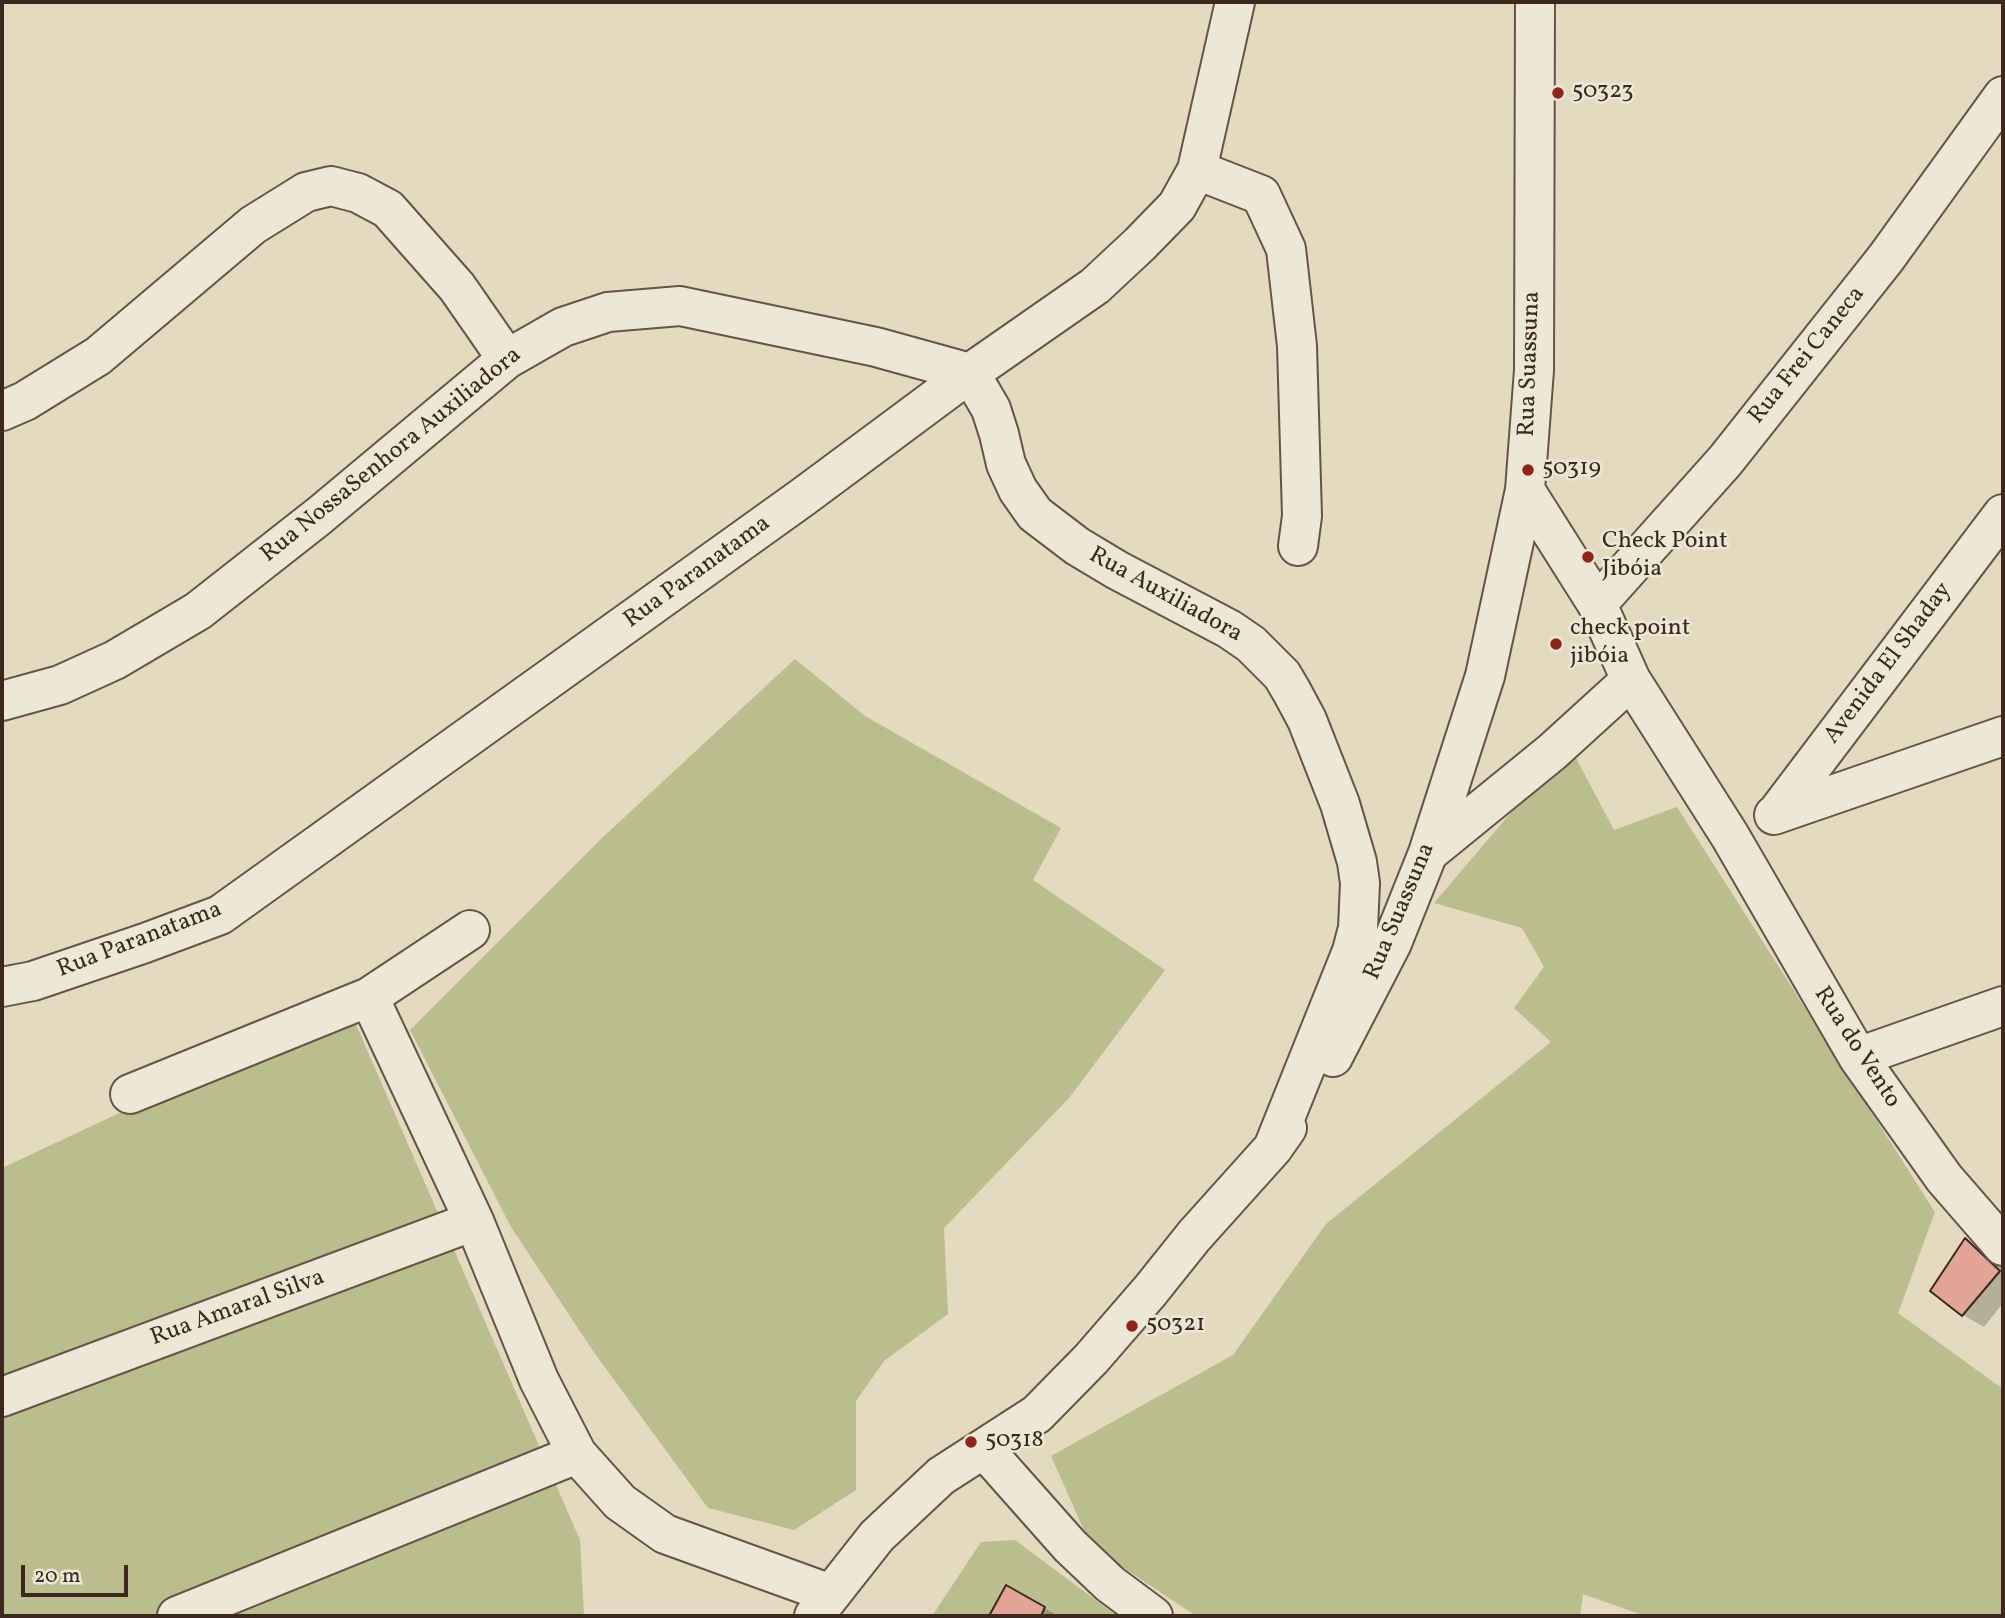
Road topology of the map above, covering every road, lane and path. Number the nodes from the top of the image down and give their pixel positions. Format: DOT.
graph roads {
  1 [pos="1235,2"];
  2 [pos="1535,2"];
  3 [pos="2003,96"];
  4 [pos="1197,170"];
  5 [pos="507,359"];
  6 [pos="970,373"];
  7 [pos="2,411"];
  8 [pos="1525,490"];
  9 [pos="2003,514"];
  10 [pos="1298,546"];
  11 [pos="1597,604"];
  12 [pos="1631,680"];
  13 [pos="2,701"];
  14 [pos="2003,736"];
  15 [pos="1776,814"];
  16 [pos="1730,836"];
  17 [pos="1428,853"];
  18 [pos="470,930"];
  19 [pos="2,987"];
  20 [pos="369,997"];
  21 [pos="2003,1006"];
  22 [pos="1858,1057"];
  23 [pos="130,1094"];
  24 [pos="1273,1148"];
  25 [pos="474,1221"];
  26 [pos="2003,1246"];
  27 [pos="2,1397"];
  28 [pos="984,1449"];
  29 [pos="577,1454"];
  30 [pos="823,1605"];
  31 [pos="177,1616"];
  32 [pos="1153,1616"];
  1 -- 4 [label="street, Rua Paranatama"];
  2 -- 8 [label="street, Rua Suassuna"];
  3 -- 11 [label="street, Rua Frei Caneca"];
  4 -- 6 [label="street, Rua Paranatama"];
  4 -- 10 [label="street"];
  5 -- 6 [label="street, Rua NossaSenhora Auxiliadora"];
  5 -- 7 [label="street"];
  5 -- 13 [label="street, Rua NossaSenhora Auxiliadora"];
  6 -- 19 [label="street, Rua Paranatama"];
  6 -- 24 [label="street, Rua Auxiliadora"];
  8 -- 11 [label="street, Rua do Vento"];
  8 -- 17 [label="street, Rua Suassuna"];
  9 -- 15 [label="street, Avenida El Shaday"];
  11 -- 12 [label="street, Rua do Vento"];
  12 -- 16 [label="street, Rua do Vento"];
  12 -- 17 [label="street"];
  14 -- 15 [label="street"];
  15 -- 16 [label="street"];
  16 -- 22 [label="street, Rua do Vento"];
  17 -- 24 [label="street, Rua Suassuna"];
  18 -- 20 [label="street"];
  20 -- 23 [label="street"];
  20 -- 25 [label="street"];
  21 -- 22 [label="street"];
  22 -- 26 [label="street, Rua do Vento"];
  24 -- 28 [label="street, Rua Suassuna"];
  25 -- 27 [label="street, Rua Amaral Silva"];
  25 -- 29 [label="street"];
  28 -- 30 [label="street, Rua Suassuna"];
  28 -- 32 [label="street"];
  29 -- 30 [label="street"];
  29 -- 31 [label="street"];
}
